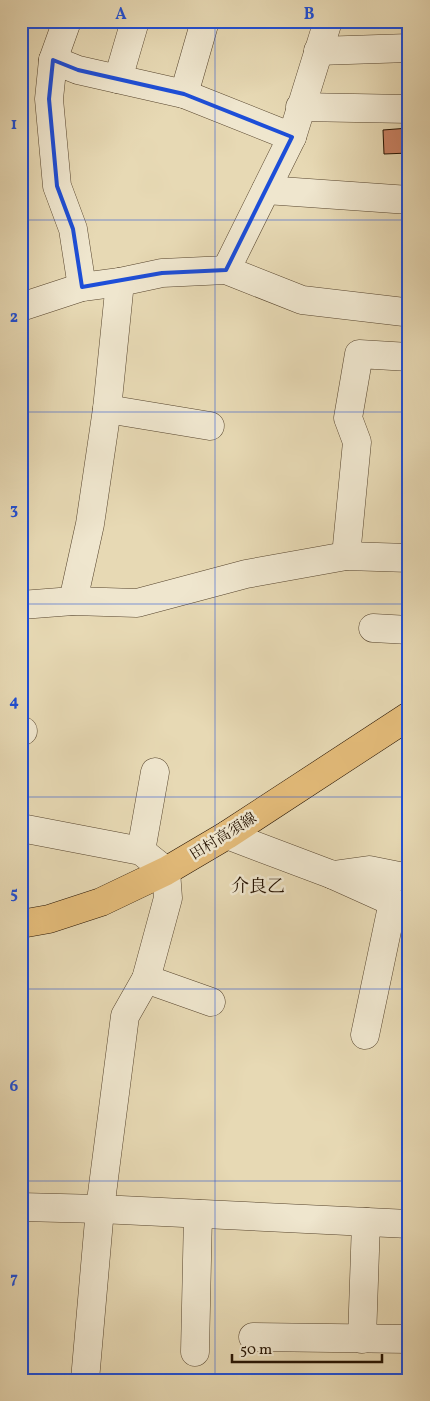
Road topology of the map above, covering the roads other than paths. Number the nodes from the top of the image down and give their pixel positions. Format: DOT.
graph roads {
  1 [pos="67,21"];
  2 [pos="135,21"];
  3 [pos="205,21"];
  4 [pos="328,21"];
  5 [pos="409,48"];
  6 [pos="318,50"];
  7 [pos="54,60"];
  8 [pos="118,79"];
  9 [pos="184,94"];
  10 [pos="300,107"];
  11 [pos="409,109"];
  12 [pos="292,137"];
  13 [pos="266,190"];
  14 [pos="409,200"];
  15 [pos="226,270"];
  16 [pos="120,282"];
  17 [pos="82,287"];
  18 [pos="21,307"];
  19 [pos="404,312"];
  20 [pos="409,358"];
  21 [pos="107,409"];
  22 [pos="210,426"];
  23 [pos="346,556"];
  24 [pos="409,558"];
  25 [pos="73,601"];
  26 [pos="21,606"];
  27 [pos="373,628"];
  28 [pos="409,630"];
  29 [pos="409,716"];
  30 [pos="155,772"];
  31 [pos="21,828"];
  32 [pos="227,835"];
  33 [pos="141,851"];
  34 [pos="166,871"];
  35 [pos="333,875"];
  36 [pos="409,878"];
  37 [pos="21,924"];
  38 [pos="146,979"];
  39 [pos="211,1002"];
  40 [pos="365,1035"];
  41 [pos="21,1207"];
  42 [pos="100,1209"];
  43 [pos="198,1214"];
  44 [pos="366,1222"];
  45 [pos="409,1224"];
  46 [pos="252,1337"];
  47 [pos="409,1338"];
  48 [pos="362,1339"];
  49 [pos="197,1352"];
  50 [pos="85,1380"];
  1 -- 7 [label="street"];
  2 -- 8 [label="street"];
  3 -- 9 [label="street"];
  4 -- 6 [label="street"];
  5 -- 6 [label="street"];
  6 -- 10 [label="street"];
  7 -- 8 [label="street"];
  7 -- 17 [label="street"];
  8 -- 9 [label="street"];
  9 -- 12 [label="street"];
  10 -- 11 [label="street"];
  10 -- 12 [label="street"];
  12 -- 13 [label="street"];
  13 -- 14 [label="street"];
  13 -- 15 [label="street"];
  15 -- 16 [label="street"];
  15 -- 19 [label="street"];
  16 -- 17 [label="street"];
  16 -- 21 [label="street"];
  17 -- 18 [label="street"];
  20 -- 23 [label="street"];
  21 -- 22 [label="street"];
  21 -- 25 [label="street"];
  23 -- 24 [label="street"];
  23 -- 25 [label="street"];
  25 -- 26 [label="street"];
  27 -- 28 [label="street"];
  29 -- 32 [label="main road, 田村高須線"];
  30 -- 33 [label="street"];
  31 -- 33 [label="street"];
  32 -- 34 [label="main road, 田村高須線"];
  32 -- 35 [label="street"];
  33 -- 34 [label="street"];
  34 -- 37 [label="main road, 田村高須線"];
  34 -- 38 [label="street"];
  35 -- 36 [label="street"];
  35 -- 40 [label="street"];
  38 -- 39 [label="street"];
  38 -- 42 [label="street"];
  41 -- 42 [label="street"];
  42 -- 43 [label="street"];
  42 -- 50 [label="street"];
  43 -- 44 [label="street"];
  43 -- 49 [label="street"];
  44 -- 45 [label="street"];
  44 -- 48 [label="street"];
  46 -- 48 [label="street"];
  47 -- 48 [label="street"];
}
